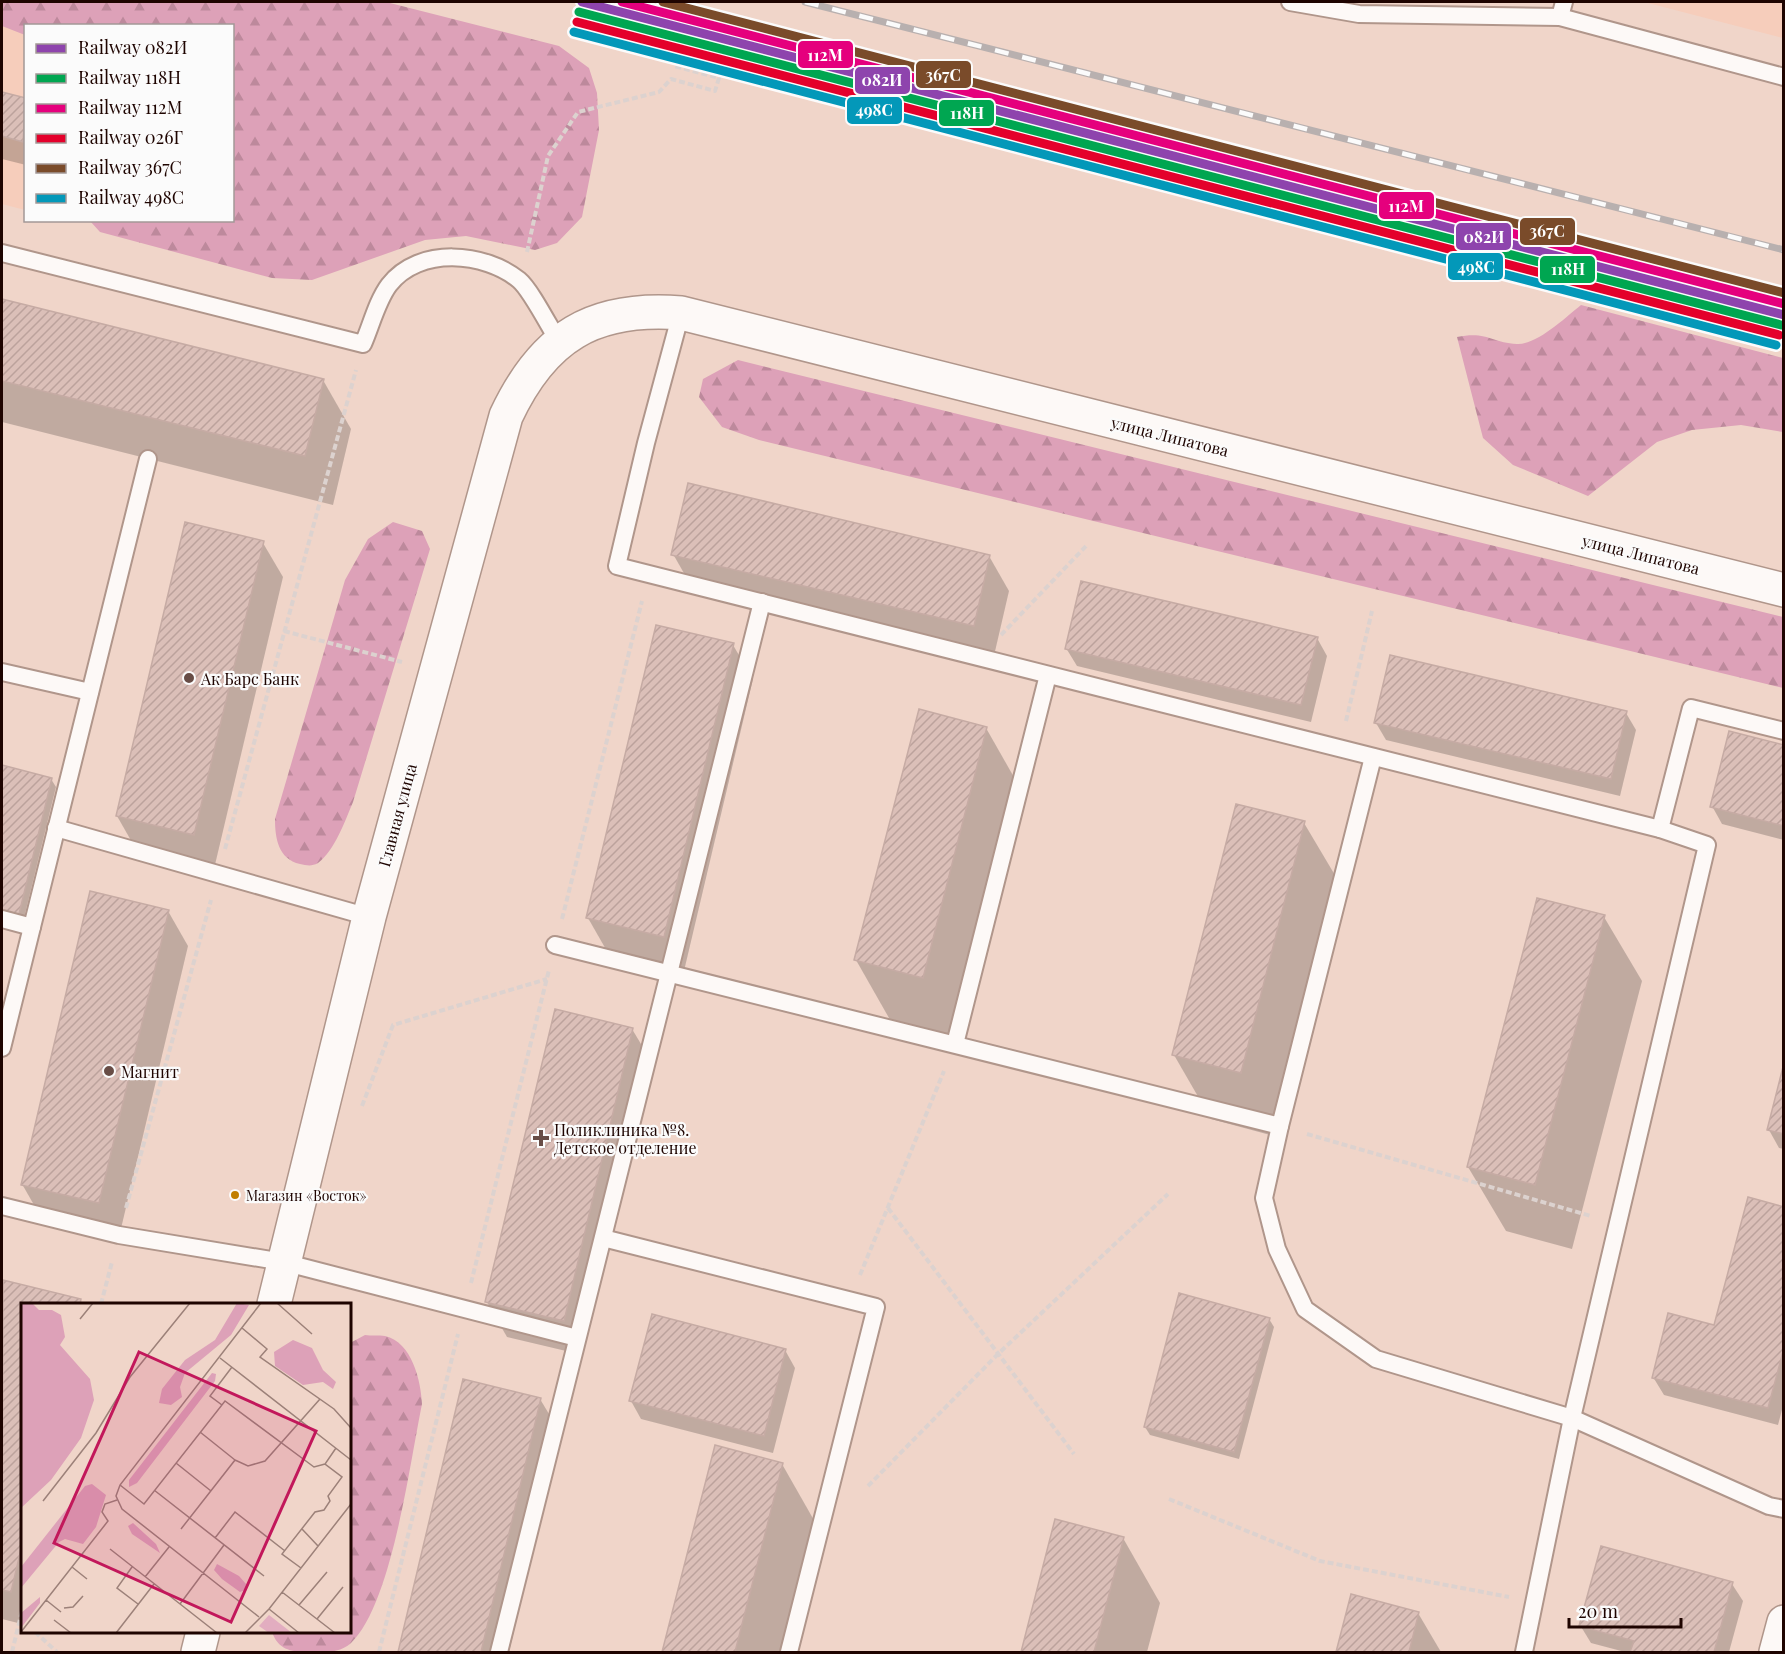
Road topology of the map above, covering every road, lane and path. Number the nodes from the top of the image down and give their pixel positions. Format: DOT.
graph roads {
  1 [pos="690,2"];
  2 [pos="1290,2"];
  3 [pos="1562,9"];
  4 [pos="1784,77"];
  5 [pos="2,253"];
  6 [pos="520,281"];
  7 [pos="681,314"];
  8 [pos="559,342"];
  9 [pos="363,344"];
  10 [pos="148,459"];
  11 [pos="1088,544"];
  12 [pos="649,574"];
  13 [pos="1784,590"];
  14 [pos="762,602"];
  15 [pos="1371,611"];
  16 [pos="284,632"];
  17 [pos="980,657"];
  18 [pos="436,671"];
  19 [pos="2,672"];
  20 [pos="1048,675"];
  21 [pos="90,692"];
  22 [pos="1784,731"];
  23 [pos="1340,748"];
  24 [pos="1373,757"];
  25 [pos="56,828"];
  26 [pos="1660,829"];
  27 [pos="218,875"];
  28 [pos="369,917"];
  29 [pos="2,919"];
  30 [pos="32,927"];
  31 [pos="555,945"];
  32 [pos="670,972"];
  33 [pos="547,979"];
  34 [pos="955,1044"];
  35 [pos="2,1048"];
  36 [pos="359,1115"];
  37 [pos="1280,1126"];
  38 [pos="1168,1194"];
  39 [pos="2,1206"];
  40 [pos="888,1208"];
  41 [pos="1618,1224"];
  42 [pos="119,1235"];
  43 [pos="603,1238"];
  44 [pos="283,1262"];
  45 [pos="850,1300"];
  46 [pos="102,1303"];
  47 [pos="274,1303"];
  48 [pos="464,1309"];
  49 [pos="577,1338"];
  50 [pos="998,1354"];
  51 [pos="1572,1418"];
  52 [pos="1074,1454"];
  53 [pos="868,1486"];
  54 [pos="1169,1499"];
  55 [pos="1784,1509"];
  56 [pos="1534,1601"];
  57 [pos="21,1622"];
  58 [pos="1784,1622"];
  59 [pos="36,1633"];
  60 [pos="203,1633"];
  61 [pos="12,1653"];
  62 [pos="57,1653"];
  63 [pos="198,1653"];
  64 [pos="379,1653"];
  65 [pos="499,1653"];
  66 [pos="789,1653"];
  67 [pos="1524,1653"];
  68 [pos="1776,1653"];
  1 -- 6 [label="path"];
  2 -- 3 [label="lane"];
  3 -- 4 [label="lane"];
  5 -- 9 [label="lane"];
  6 -- 8 [label="lane"];
  6 -- 9 [label="lane"];
  7 -- 8 [label="street, улица Липатова"];
  7 -- 12 [label="lane"];
  7 -- 13 [label="street, улица Липатова"];
  8 -- 18 [label="street, Главная улица"];
  9 -- 16 [label="path"];
  10 -- 21 [label="lane"];
  11 -- 17 [label="path"];
  12 -- 14 [label="lane"];
  12 -- 31 [label="path"];
  14 -- 17 [label="lane"];
  14 -- 32 [label="lane"];
  15 -- 23 [label="path"];
  16 -- 18 [label="path"];
  16 -- 27 [label="path"];
  17 -- 20 [label="lane"];
  18 -- 28 [label="street, Главная улица"];
  19 -- 21 [label="lane"];
  20 -- 23 [label="lane"];
  20 -- 34 [label="lane"];
  21 -- 25 [label="lane"];
  22 -- 26 [label="lane"];
  23 -- 24 [label="lane"];
  24 -- 26 [label="lane"];
  24 -- 37 [label="lane"];
  25 -- 27 [label="lane"];
  25 -- 30 [label="lane"];
  26 -- 41 [label="lane"];
  27 -- 28 [label="lane"];
  27 -- 42 [label="path"];
  28 -- 44 [label="street, Главная улица"];
  29 -- 30 [label="lane"];
  30 -- 35 [label="lane"];
  31 -- 32 [label="lane"];
  31 -- 33 [label="path"];
  32 -- 34 [label="lane"];
  32 -- 43 [label="lane"];
  33 -- 36 [label="path"];
  33 -- 48 [label="path"];
  34 -- 37 [label="lane"];
  34 -- 40 [label="path"];
  37 -- 41 [label="path"];
  37 -- 51 [label="lane"];
  38 -- 50 [label="path"];
  39 -- 42 [label="lane"];
  40 -- 45 [label="path"];
  40 -- 50 [label="path"];
  41 -- 51 [label="lane"];
  42 -- 44 [label="lane"];
  42 -- 46 [label="path"];
  43 -- 45 [label="lane"];
  43 -- 49 [label="lane"];
  44 -- 47 [label="street, Главная улица"];
  44 -- 48 [label="lane"];
  45 -- 66 [label="lane"];
  48 -- 49 [label="lane"];
  48 -- 64 [label="path"];
  49 -- 65 [label="lane"];
  50 -- 52 [label="path"];
  50 -- 53 [label="path"];
  51 -- 55 [label="lane"];
  51 -- 56 [label="lane"];
  54 -- 56 [label="path"];
  56 -- 67 [label="lane"];
  57 -- 61 [label="path"];
  58 -- 68 [label="street"];
  59 -- 62 [label="path"];
  60 -- 63 [label="street"];
}
